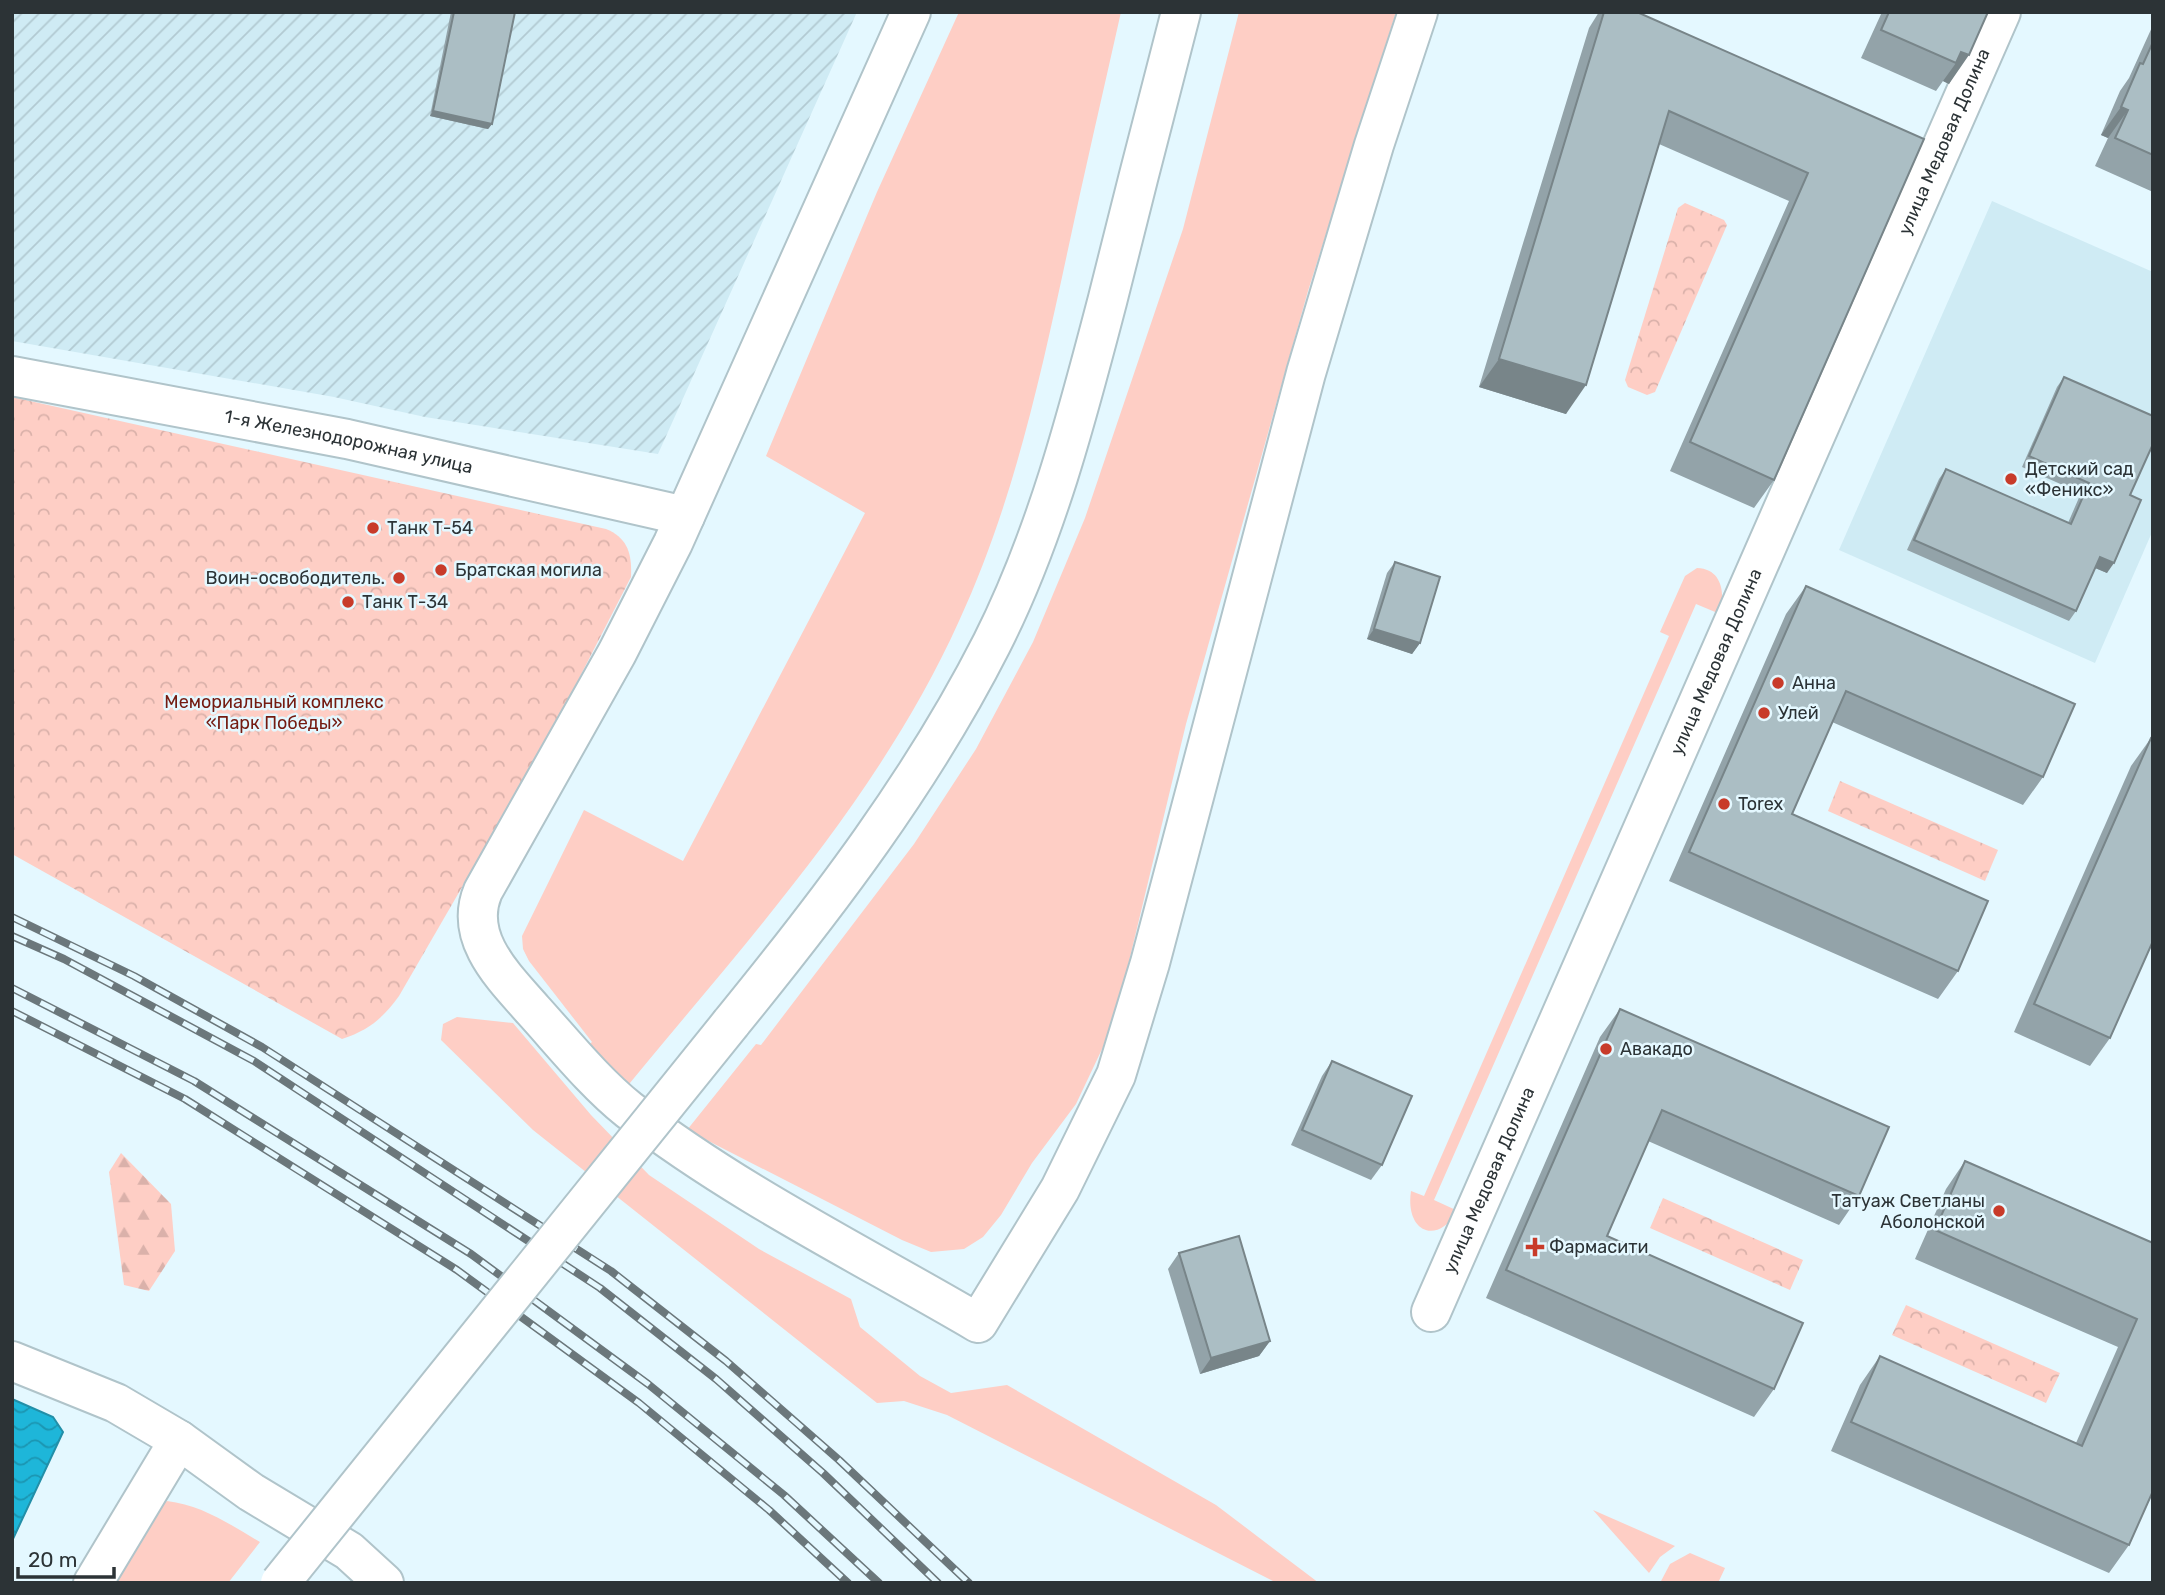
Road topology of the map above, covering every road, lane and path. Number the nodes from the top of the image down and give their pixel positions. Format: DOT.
graph roads {
  1 [pos="911,12"];
  2 [pos="1181,12"];
  3 [pos="1418,12"];
  4 [pos="2001,12"];
  5 [pos="12,376"];
  6 [pos="685,516"];
  7 [pos="1431,1312"];
  8 [pos="12,1361"];
  9 [pos="179,1440"];
  10 [pos="93,1583"];
  11 [pos="280,1583"];
  12 [pos="384,1583"];
  1 -- 6 [label="street"];
  2 -- 11 [label="street, bridge"];
  3 -- 6 [label="street"];
  4 -- 7 [label="street, улица Медовая Долина"];
  5 -- 6 [label="street, 1-я Железнодорожная улица"];
  8 -- 9 [label="street"];
  9 -- 10 [label="street"];
  9 -- 12 [label="street"];
}
